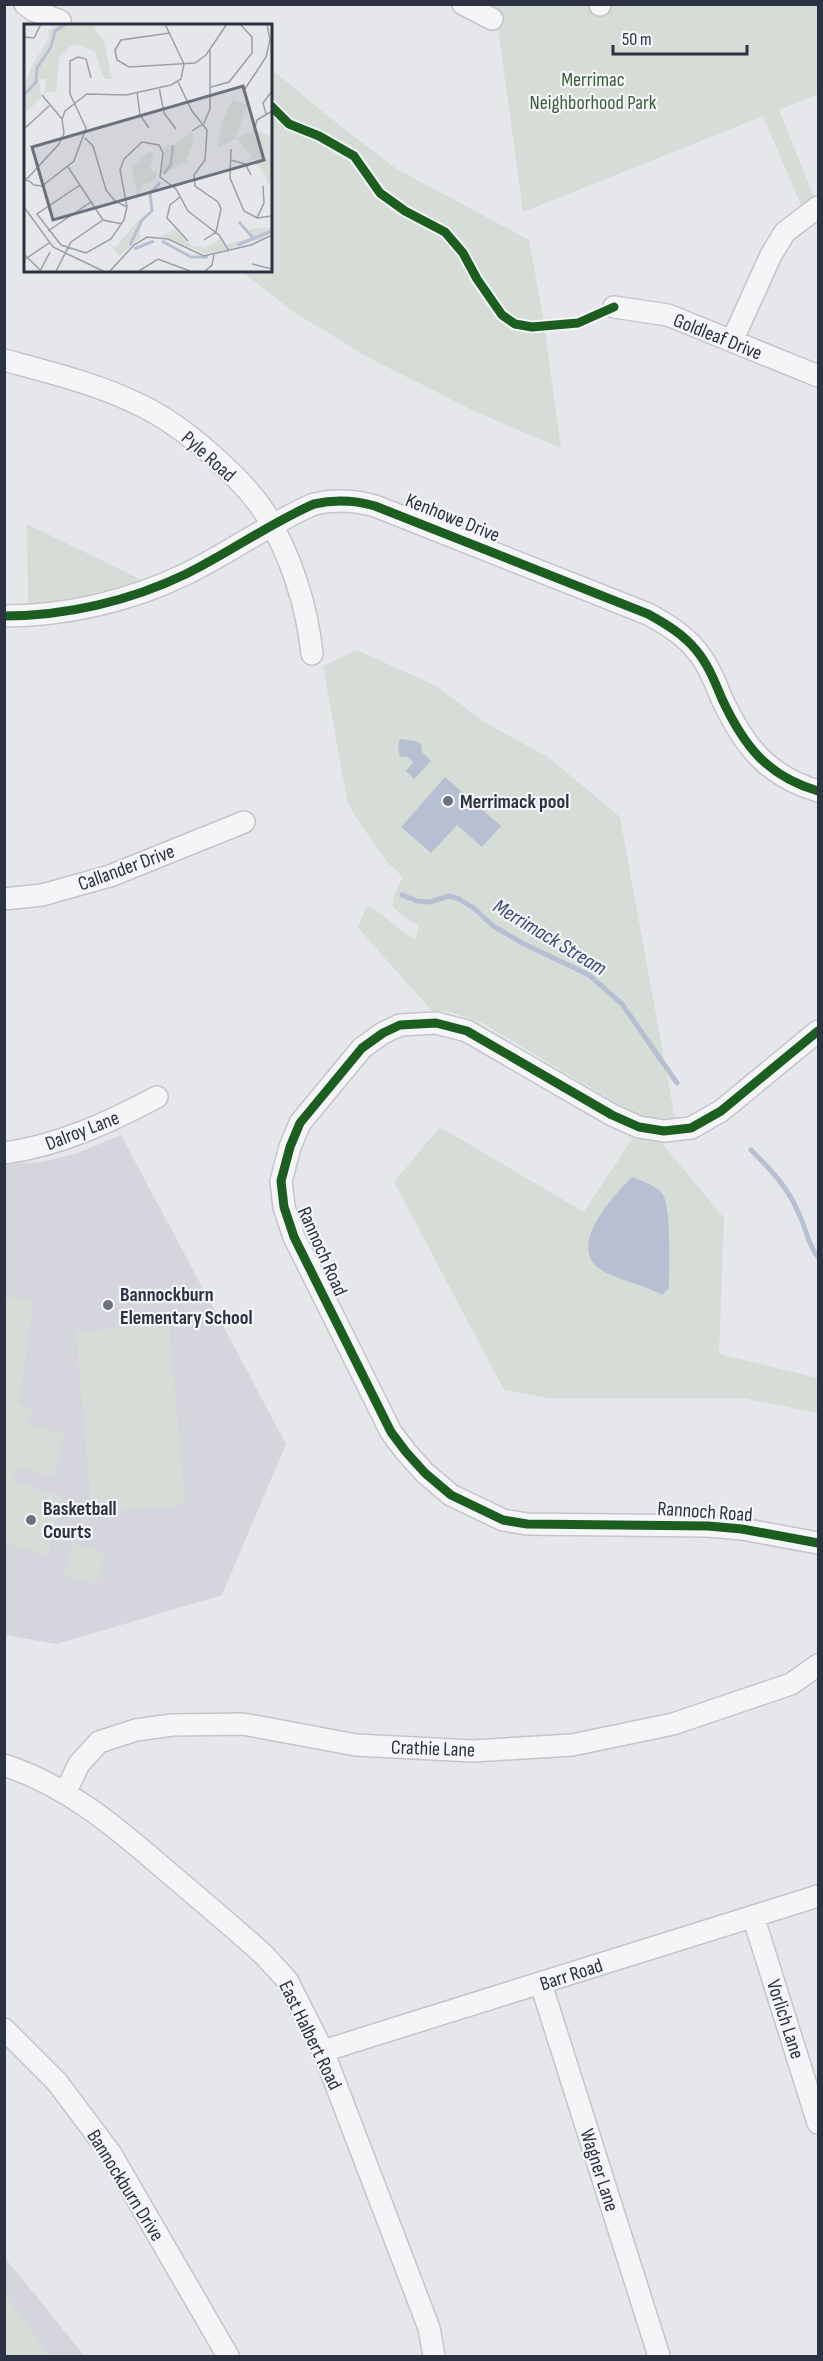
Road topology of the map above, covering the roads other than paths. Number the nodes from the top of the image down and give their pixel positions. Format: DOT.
graph roads {
  1 [pos="25,4"];
  2 [pos="463,4"];
  3 [pos="492,19"];
  4 [pos="60,21"];
  5 [pos="819,207"];
  6 [pos="614,307"];
  7 [pos="732,341"];
  8 [pos="4,360"];
  9 [pos="819,376"];
  10 [pos="272,526"];
  11 [pos="4,616"];
  12 [pos="312,654"];
  13 [pos="819,791"];
  14 [pos="244,822"];
  15 [pos="4,899"];
  16 [pos="819,1032"];
  17 [pos="157,1097"];
  18 [pos="4,1153"];
  19 [pos="819,1543"];
  20 [pos="819,1665"];
  21 [pos="4,1765"];
  22 [pos="65,1793"];
  23 [pos="819,1896"];
  24 [pos="753,1916"];
  25 [pos="541,1984"];
  26 [pos="4,2028"];
  27 [pos="323,2051"];
  28 [pos="819,2123"];
  29 [pos="228,2356"];
  30 [pos="434,2356"];
  31 [pos="659,2356"];
  1 -- 4 [label="street"];
  2 -- 3 [label="street"];
  5 -- 7 [label="street"];
  6 -- 7 [label="street, Goldleaf Drive"];
  7 -- 9 [label="street, Goldleaf Drive"];
  8 -- 10 [label="street, Pyle Road"];
  10 -- 11 [label="street, Kenhowe Drive"];
  10 -- 12 [label="street, Pyle Road"];
  10 -- 13 [label="street, Kenhowe Drive"];
  14 -- 15 [label="street, Callander Drive"];
  16 -- 19 [label="street, Rannoch Road"];
  17 -- 18 [label="street, Dalroy Lane"];
  20 -- 22 [label="street, Crathie Lane"];
  21 -- 22 [label="street, East Halbert Road"];
  22 -- 27 [label="street, East Halbert Road"];
  23 -- 24 [label="street, Barr Road"];
  24 -- 25 [label="street, Barr Road"];
  24 -- 28 [label="street, Vorlich Lane"];
  25 -- 27 [label="street, Barr Road"];
  25 -- 31 [label="street, Wagner Lane"];
  26 -- 29 [label="street, Bannockburn Drive"];
  27 -- 30 [label="street, East Halbert Road"];
}
